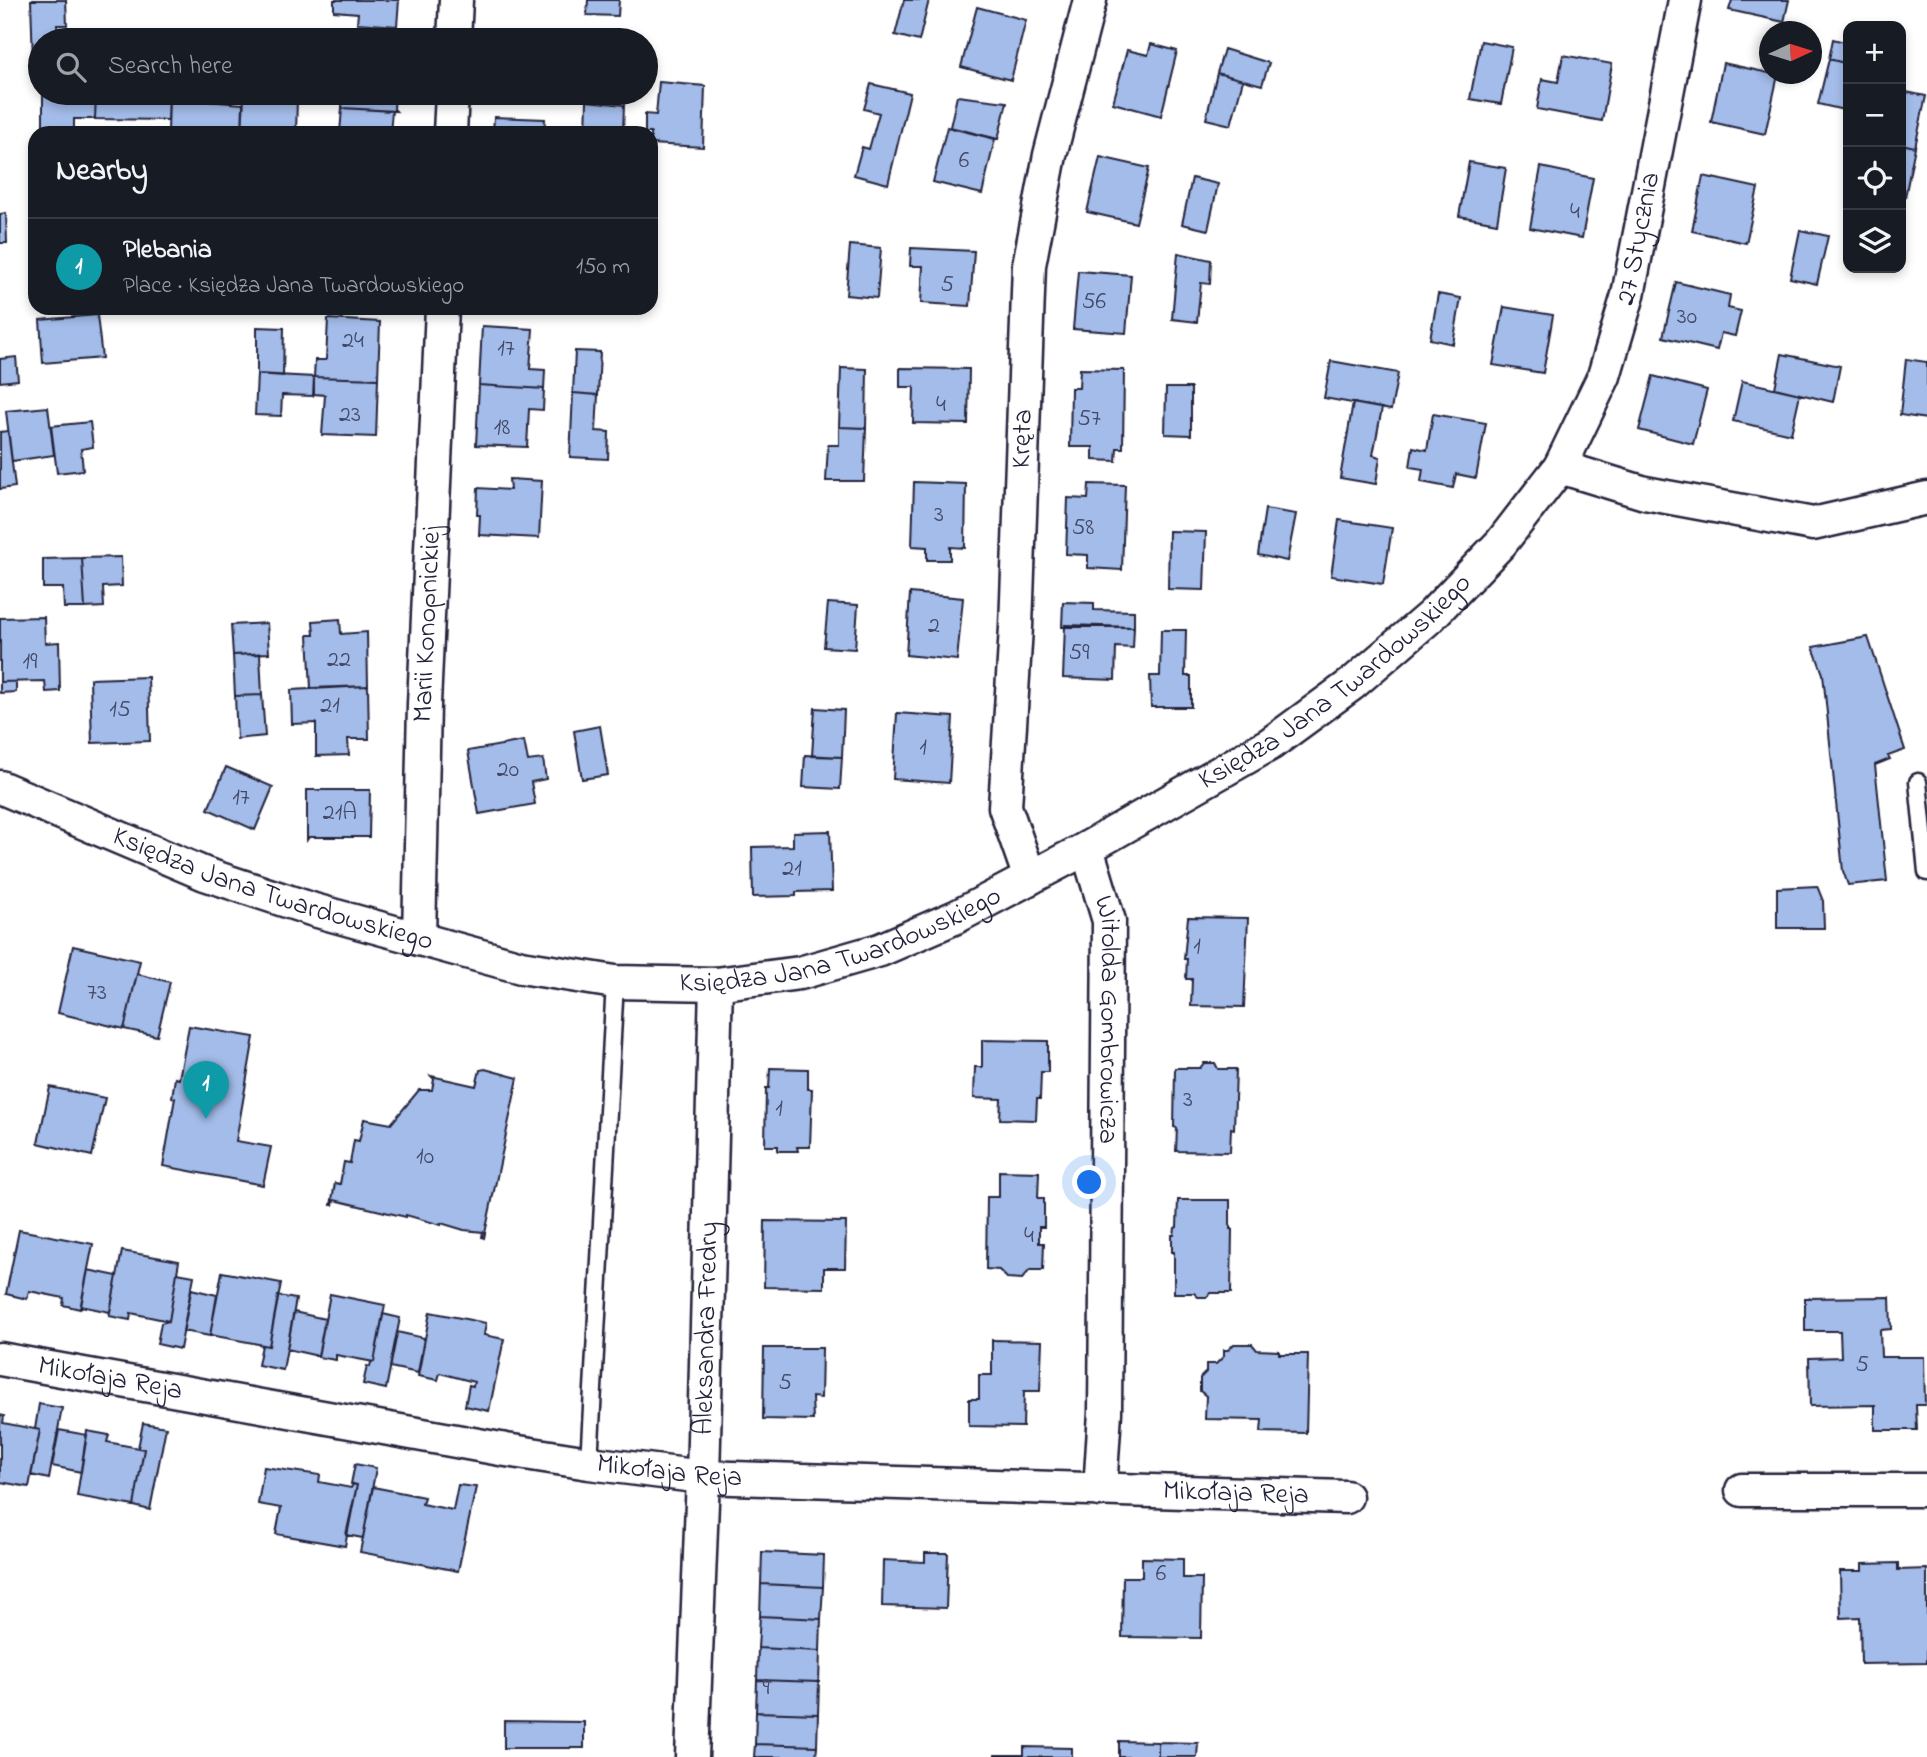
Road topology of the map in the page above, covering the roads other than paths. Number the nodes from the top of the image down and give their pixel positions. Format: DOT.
graph roads {
  1 [pos="456,0"];
  2 [pos="1090,0"];
  3 [pos="1685,0"];
  4 [pos="455,28"];
  5 [pos="451,105"];
  6 [pos="450,126"];
  7 [pos="442,315"];
  8 [pos="1560,467"];
  9 [pos="1927,498"];
  10 [pos="1918,782"];
  11 [pos="0,787"];
  12 [pos="1087,848"];
  13 [pos="1927,872"];
  14 [pos="1030,878"];
  15 [pos="419,939"];
  16 [pos="615,982"];
  17 [pos="716,984"];
  18 [pos="0,1359"];
  19 [pos="589,1464"];
  20 [pos="704,1477"];
  21 [pos="1100,1490"];
  22 [pos="1742,1490"];
  23 [pos="1927,1490"];
  24 [pos="1346,1497"];
  25 [pos="692,1757"];
  1 -- 4 [label="street"];
  2 -- 14 [label="street, Kręta"];
  3 -- 8 [label="street, 27 Stycznia"];
  5 -- 6 [label="street"];
  7 -- 15 [label="street, Marii Konopnickiej"];
  8 -- 9 [label="street"];
  8 -- 12 [label="street, Księdza Jana Twardowskiego"];
  10 -- 13 [label="lane"];
  11 -- 15 [label="street, Księdza Jana Twardowskiego"];
  12 -- 14 [label="street, Księdza Jana Twardowskiego"];
  12 -- 21 [label="street, Witolda Gombrowicza"];
  14 -- 17 [label="street, Księdza Jana Twardowskiego"];
  15 -- 16 [label="street, Księdza Jana Twardowskiego"];
  16 -- 17 [label="street, Księdza Jana Twardowskiego"];
  16 -- 19 [label="lane"];
  17 -- 20 [label="street, Aleksandra Fredry"];
  18 -- 19 [label="street, Mikołaja Reja"];
  19 -- 20 [label="street, Mikołaja Reja"];
  20 -- 21 [label="street, Mikołaja Reja"];
  20 -- 25 [label="street, Aleksandra Fredry"];
  21 -- 24 [label="street, Mikołaja Reja"];
  22 -- 23 [label="street"];
}
